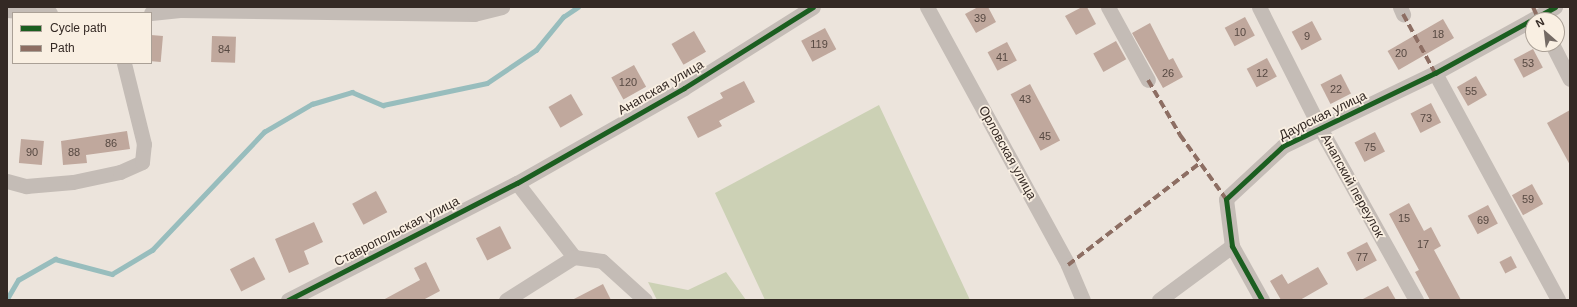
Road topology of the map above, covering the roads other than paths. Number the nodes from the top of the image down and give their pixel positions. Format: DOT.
graph roads {
  1 [pos="502,7"];
  2 [pos="813,7"];
  3 [pos="927,7"];
  4 [pos="1108,7"];
  5 [pos="1259,7"];
  6 [pos="180,9"];
  7 [pos="7,10"];
  8 [pos="36,12"];
  9 [pos="152,14"];
  10 [pos="1525,25"];
  11 [pos="1556,52"];
  12 [pos="124,64"];
  13 [pos="1435,73"];
  14 [pos="1148,80"];
  15 [pos="1570,80"];
  16 [pos="1321,130"];
  17 [pos="7,182"];
  18 [pos="517,183"];
  19 [pos="1232,246"];
  20 [pos="574,257"];
  21 [pos="288,300"];
  22 [pos="506,300"];
  23 [pos="645,300"];
  24 [pos="1083,300"];
  25 [pos="1159,300"];
  26 [pos="1262,300"];
  27 [pos="1416,300"];
  28 [pos="1558,300"];
  1 -- 6 [label="street"];
  2 -- 18 [label="street, Анапская улица"];
  3 -- 24 [label="street, Орловская улица"];
  4 -- 14 [label="street"];
  5 -- 16 [label="street, Анапский переулок"];
  6 -- 9 [label="street"];
  7 -- 8 [label="street"];
  10 -- 13 [label="street, Даурская улица"];
  11 -- 15 [label="street"];
  12 -- 17 [label="street"];
  13 -- 16 [label="street, Даурская улица"];
  13 -- 28 [label="street"];
  16 -- 19 [label="street, Даурская улица"];
  16 -- 27 [label="street, Анапский переулок"];
  18 -- 20 [label="street"];
  18 -- 21 [label="street, Ставропольская улица"];
  19 -- 25 [label="street"];
  19 -- 26 [label="street, Даурская улица"];
  20 -- 22 [label="street"];
  20 -- 23 [label="street"];
}
